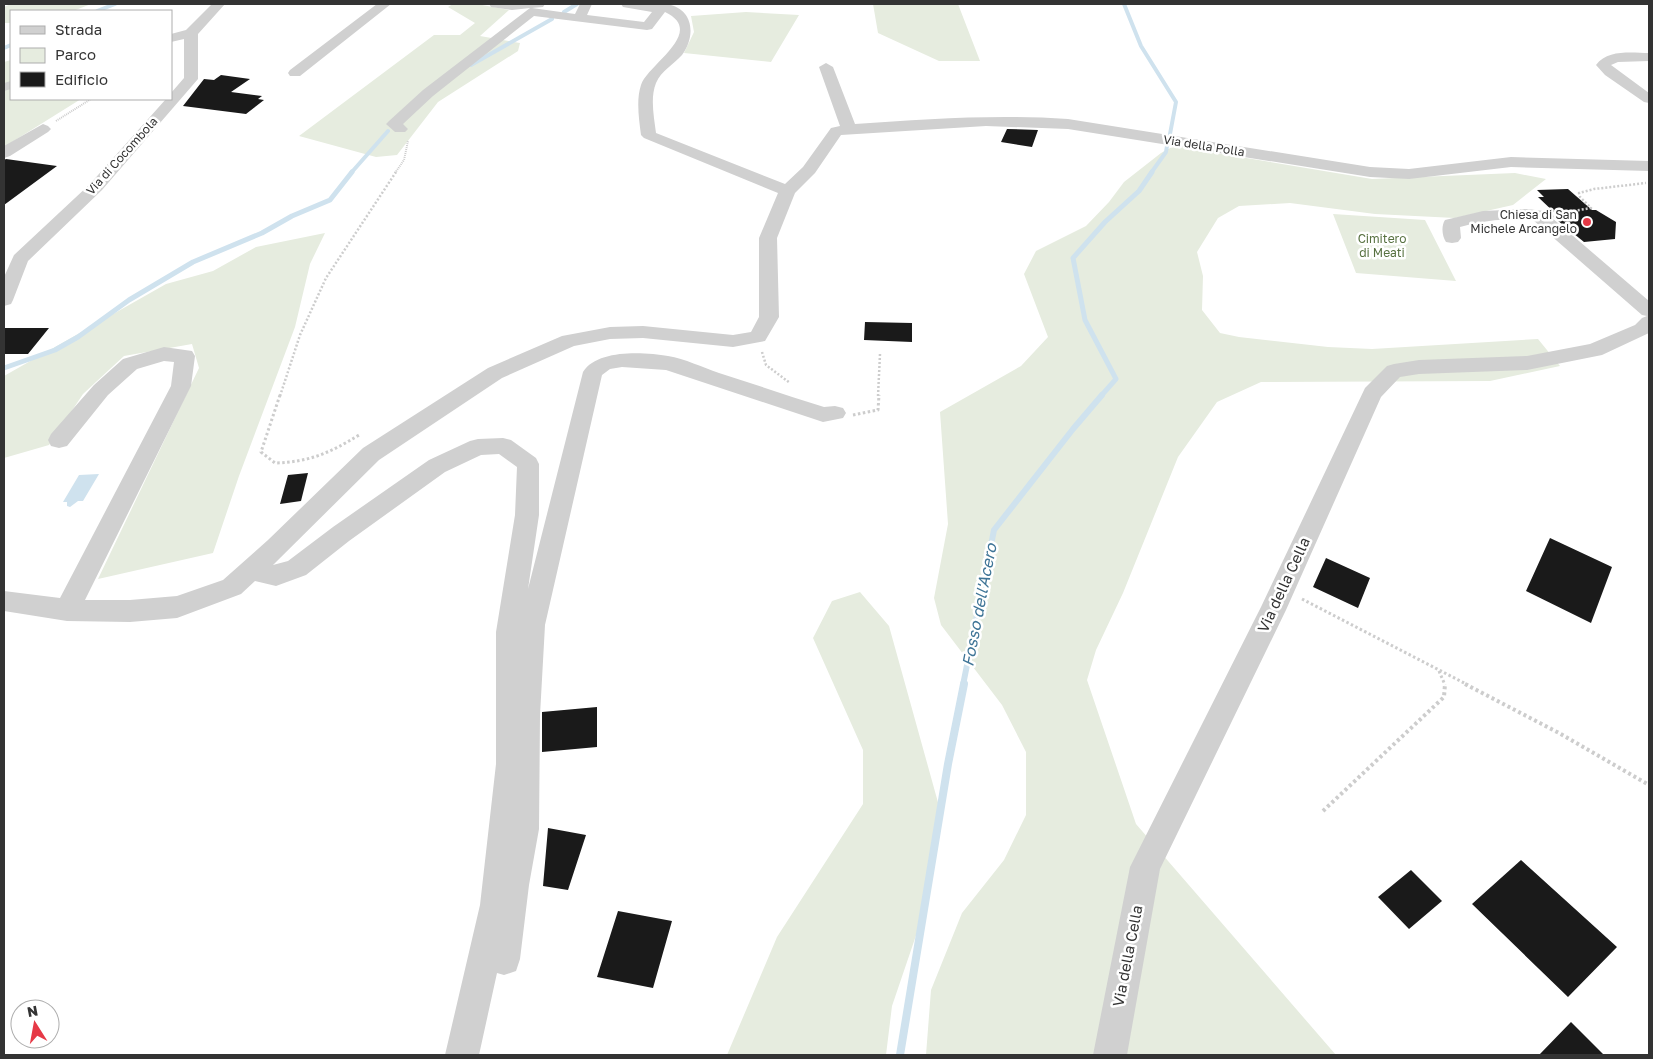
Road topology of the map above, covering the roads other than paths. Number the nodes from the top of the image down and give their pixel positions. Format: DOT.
graph roads {
  1 [pos="219,4"];
  2 [pos="385,4"];
  3 [pos="495,4"];
  4 [pos="539,4"];
  5 [pos="586,4"];
  6 [pos="618,4"];
  7 [pos="627,4"];
  8 [pos="653,4"];
  9 [pos="579,18"];
  10 [pos="598,19"];
  11 [pos="191,33"];
  12 [pos="172,38"];
  13 [pos="1649,57"];
  14 [pos="826,67"];
  15 [pos="295,73"];
  16 [pos="1649,99"];
  17 [pos="43,129"];
  18 [pos="400,129"];
  19 [pos="849,129"];
  20 [pos="4,153"];
  21 [pos="1649,166"];
  22 [pos="788,191"];
  23 [pos="1452,238"];
  24 [pos="12,259"];
  25 [pos="4,300"];
  26 [pos="1649,310"];
  27 [pos="1649,322"];
  28 [pos="835,413"];
  29 [pos="59,440"];
  30 [pos="251,570"];
  31 [pos="4,601"];
  32 [pos="68,610"];
  33 [pos="504,960"];
  34 [pos="462,1055"];
  35 [pos="1110,1055"];
  1 -- 11 [label="street"];
  2 -- 15 [label="street"];
  3 -- 4 [label="street"];
  5 -- 9 [label="street"];
  6 -- 10 [label="street"];
  7 -- 10 [label="street"];
  8 -- 22 [label="street"];
  9 -- 10 [label="street"];
  9 -- 18 [label="street"];
  11 -- 12 [label="street"];
  11 -- 24 [label="street, Via di Cocombola"];
  13 -- 16 [label="street"];
  14 -- 19 [label="street"];
  17 -- 20 [label="street"];
  19 -- 21 [label="street, Via della Polla"];
  19 -- 22 [label="street, Via della Polla"];
  22 -- 30 [label="street"];
  23 -- 26 [label="street"];
  24 -- 25 [label="street, Via di Cocombola"];
  27 -- 35 [label="street, Via della Cella"];
  28 -- 33 [label="street"];
  29 -- 32 [label="street"];
  30 -- 32 [label="street"];
  30 -- 34 [label="street"];
  31 -- 32 [label="street"];
}
